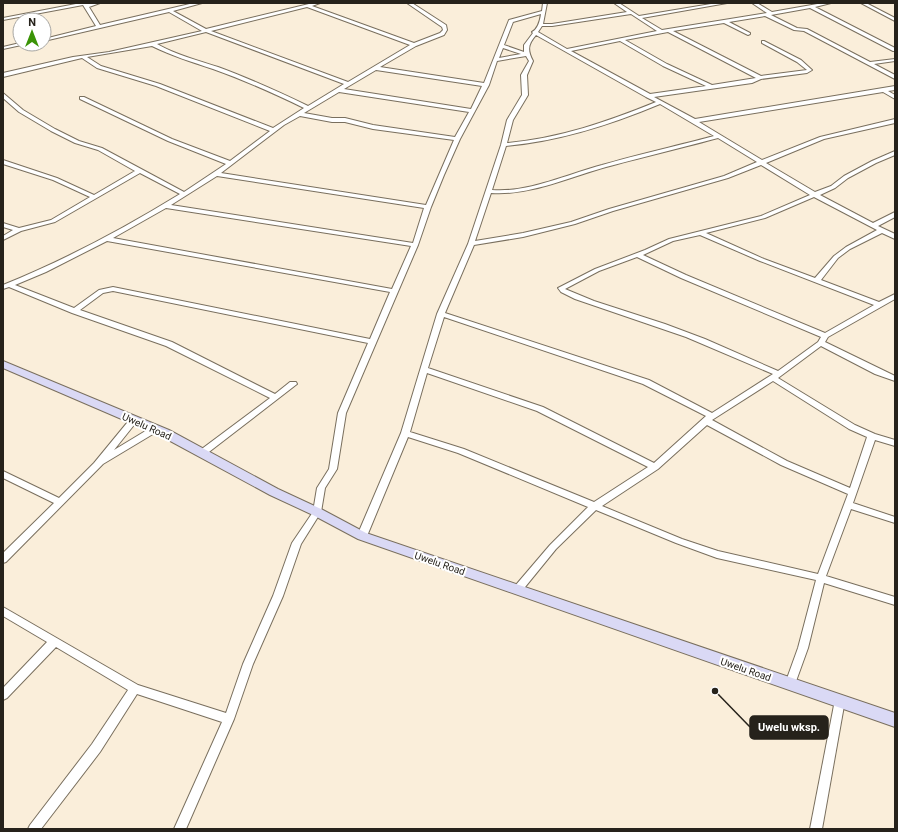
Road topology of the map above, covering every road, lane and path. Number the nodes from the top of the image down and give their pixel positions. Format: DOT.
graph roads {
  1 [pos="98,3"];
  2 [pos="200,3"];
  3 [pos="318,3"];
  4 [pos="421,3"];
  5 [pos="545,3"];
  6 [pos="616,3"];
  7 [pos="725,3"];
  8 [pos="754,3"];
  9 [pos="829,3"];
  10 [pos="864,3"];
  11 [pos="84,4"];
  12 [pos="411,4"];
  13 [pos="308,6"];
  14 [pos="811,7"];
  15 [pos="169,10"];
  16 [pos="543,12"];
  17 [pos="632,13"];
  18 [pos="768,14"];
  19 [pos="638,17"];
  20 [pos="3,19"];
  21 [pos="895,20"];
  22 [pos="724,21"];
  23 [pos="540,25"];
  24 [pos="98,26"];
  25 [pos="204,30"];
  26 [pos="669,31"];
  27 [pos="534,32"];
  28 [pos="661,32"];
  29 [pos="748,34"];
  30 [pos="52,38"];
  31 [pos="621,40"];
  32 [pos="764,42"];
  33 [pos="153,44"];
  34 [pos="414,44"];
  35 [pos="501,46"];
  36 [pos="567,50"];
  37 [pos="895,50"];
  38 [pos="526,55"];
  39 [pos="83,57"];
  40 [pos="495,60"];
  41 [pos="895,60"];
  42 [pos="871,63"];
  43 [pos="374,68"];
  44 [pos="3,75"];
  45 [pos="895,77"];
  46 [pos="760,78"];
  47 [pos="348,84"];
  48 [pos="486,85"];
  49 [pos="712,87"];
  50 [pos="895,88"];
  51 [pos="338,90"];
  52 [pos="884,90"];
  53 [pos="3,95"];
  54 [pos="648,96"];
  55 [pos="895,97"];
  56 [pos="82,98"];
  57 [pos="660,102"];
  58 [pos="308,108"];
  59 [pos="473,111"];
  60 [pos="299,114"];
  61 [pos="694,121"];
  62 [pos="895,121"];
  63 [pos="273,130"];
  64 [pos="720,136"];
  65 [pos="457,139"];
  66 [pos="504,145"];
  67 [pos="895,153"];
  68 [pos="3,162"];
  69 [pos="230,163"];
  70 [pos="764,163"];
  71 [pos="139,171"];
  72 [pos="216,174"];
  73 [pos="488,191"];
  74 [pos="184,194"];
  75 [pos="814,194"];
  76 [pos="94,197"];
  77 [pos="165,206"];
  78 [pos="428,207"];
  79 [pos="895,214"];
  80 [pos="3,225"];
  81 [pos="873,226"];
  82 [pos="19,230"];
  83 [pos="882,230"];
  84 [pos="701,233"];
  85 [pos="895,237"];
  86 [pos="3,238"];
  87 [pos="106,239"];
  88 [pos="471,244"];
  89 [pos="415,245"];
  90 [pos="638,255"];
  91 [pos="817,280"];
  92 [pos="6,286"];
  93 [pos="394,291"];
  94 [pos="895,296"];
  95 [pos="881,304"];
  96 [pos="75,311"];
  97 [pos="441,314"];
  98 [pos="823,340"];
  99 [pos="372,342"];
  100 [pos="3,364"];
  101 [pos="424,369"];
  102 [pos="776,376"];
  103 [pos="895,379"];
  104 [pos="293,384"];
  105 [pos="275,397"];
  106 [pos="710,418"];
  107 [pos="134,420"];
  108 [pos="155,429"];
  109 [pos="405,433"];
  110 [pos="872,436"];
  111 [pos="895,443"];
  112 [pos="202,453"];
  113 [pos="97,465"];
  114 [pos="655,467"];
  115 [pos="3,474"];
  116 [pos="853,493"];
  117 [pos="60,502"];
  118 [pos="848,505"];
  119 [pos="595,506"];
  120 [pos="317,512"];
  121 [pos="895,520"];
  122 [pos="362,536"];
  123 [pos="3,559"];
  124 [pos="821,578"];
  125 [pos="518,588"];
  126 [pos="895,602"];
  127 [pos="3,611"];
  128 [pos="54,642"];
  129 [pos="790,684"];
  130 [pos="135,689"];
  131 [pos="3,694"];
  132 [pos="840,700"];
  133 [pos="229,720"];
  134 [pos="895,720"];
  135 [pos="34,829"];
  136 [pos="180,829"];
  137 [pos="816,829"];
  1 -- 11 [label="street"];
  2 -- 15 [label="street"];
  3 -- 13 [label="street"];
  4 -- 12 [label="street"];
  5 -- 16 [label="street"];
  6 -- 17 [label="street"];
  7 -- 19 [label="street"];
  8 -- 18 [label="street"];
  9 -- 14 [label="street"];
  10 -- 21 [label="street"];
  11 -- 20 [label="street"];
  11 -- 24 [label="street"];
  12 -- 34 [label="street"];
  13 -- 25 [label="street"];
  13 -- 34 [label="street"];
  14 -- 18 [label="street"];
  14 -- 37 [label="street"];
  15 -- 24 [label="street"];
  15 -- 25 [label="street"];
  16 -- 23 [label="street"];
  16 -- 35 [label="street"];
  17 -- 19 [label="street"];
  17 -- 23 [label="street"];
  18 -- 22 [label="street"];
  18 -- 42 [label="street"];
  19 -- 28 [label="street"];
  22 -- 26 [label="street"];
  22 -- 29 [label="street"];
  23 -- 27 [label="street"];
  24 -- 30 [label="street"];
  25 -- 33 [label="street"];
  25 -- 47 [label="street"];
  26 -- 28 [label="street"];
  26 -- 46 [label="street"];
  27 -- 36 [label="street"];
  27 -- 38 [label="street"];
  28 -- 31 [label="street"];
  31 -- 36 [label="street"];
  31 -- 49 [label="street"];
  32 -- 46 [label="street"];
  33 -- 39 [label="street"];
  33 -- 58 [label="street"];
  34 -- 43 [label="street"];
  35 -- 38 [label="street"];
  35 -- 40 [label="street"];
  36 -- 54 [label="street"];
  38 -- 40 [label="street"];
  38 -- 66 [label="street"];
  39 -- 44 [label="street"];
  39 -- 63 [label="street"];
  40 -- 48 [label="street"];
  41 -- 42 [label="street"];
  42 -- 45 [label="street"];
  43 -- 47 [label="street"];
  43 -- 48 [label="street"];
  46 -- 49 [label="street"];
  47 -- 51 [label="street"];
  48 -- 59 [label="street"];
  49 -- 54 [label="street"];
  50 -- 52 [label="street"];
  51 -- 58 [label="street"];
  51 -- 59 [label="street"];
  52 -- 55 [label="street"];
  52 -- 61 [label="street"];
  53 -- 71 [label="street"];
  54 -- 57 [label="street"];
  56 -- 69 [label="street"];
  57 -- 61 [label="street"];
  57 -- 66 [label="street"];
  58 -- 60 [label="street"];
  59 -- 65 [label="street"];
  60 -- 63 [label="street"];
  60 -- 65 [label="street"];
  61 -- 64 [label="street"];
  62 -- 70 [label="street"];
  63 -- 69 [label="street"];
  64 -- 70 [label="street"];
  64 -- 73 [label="street"];
  65 -- 78 [label="street"];
  66 -- 73 [label="street"];
  67 -- 75 [label="street"];
  68 -- 76 [label="street"];
  69 -- 72 [label="street"];
  70 -- 75 [label="street"];
  70 -- 88 [label="street"];
  71 -- 74 [label="street"];
  71 -- 76 [label="street"];
  72 -- 74 [label="street"];
  72 -- 78 [label="street"];
  73 -- 88 [label="street"];
  74 -- 77 [label="street"];
  75 -- 81 [label="street"];
  75 -- 84 [label="street"];
  76 -- 82 [label="street"];
  77 -- 87 [label="street"];
  77 -- 89 [label="street"];
  78 -- 89 [label="street"];
  79 -- 81 [label="street"];
  80 -- 82 [label="street"];
  81 -- 83 [label="street"];
  82 -- 86 [label="street"];
  83 -- 85 [label="street"];
  83 -- 91 [label="street"];
  84 -- 90 [label="street"];
  84 -- 91 [label="street"];
  87 -- 92 [label="street"];
  87 -- 93 [label="street"];
  88 -- 97 [label="street"];
  89 -- 93 [label="street"];
  90 -- 98 [label="street"];
  90 -- 102 [label="street"];
  91 -- 95 [label="street"];
  92 -- 96 [label="street"];
  93 -- 99 [label="street"];
  94 -- 95 [label="street"];
  95 -- 98 [label="street"];
  96 -- 99 [label="street"];
  96 -- 105 [label="street"];
  97 -- 101 [label="street"];
  97 -- 106 [label="street"];
  98 -- 102 [label="street"];
  98 -- 103 [label="street"];
  99 -- 120 [label="street"];
  100 -- 107 [label="street, Uwelu Road"];
  101 -- 109 [label="street"];
  101 -- 114 [label="street"];
  102 -- 106 [label="street"];
  102 -- 110 [label="street"];
  104 -- 105 [label="street"];
  105 -- 112 [label="street"];
  106 -- 114 [label="street"];
  106 -- 116 [label="street"];
  107 -- 108 [label="street, Uwelu Road"];
  107 -- 113 [label="street"];
  108 -- 112 [label="street, Uwelu Road"];
  108 -- 113 [label="street"];
  109 -- 119 [label="street"];
  109 -- 122 [label="street"];
  110 -- 111 [label="street"];
  110 -- 116 [label="street"];
  112 -- 120 [label="street, Uwelu Road"];
  113 -- 117 [label="street"];
  114 -- 119 [label="street"];
  115 -- 117 [label="street"];
  116 -- 118 [label="street"];
  117 -- 123 [label="street"];
  118 -- 121 [label="street"];
  118 -- 124 [label="street"];
  119 -- 124 [label="street"];
  119 -- 125 [label="street"];
  120 -- 122 [label="street, Uwelu Road"];
  120 -- 133 [label="street"];
  122 -- 125 [label="street, Uwelu Road"];
  124 -- 126 [label="street"];
  124 -- 129 [label="street"];
  125 -- 129 [label="street, Uwelu Road"];
  127 -- 128 [label="street"];
  128 -- 130 [label="street"];
  128 -- 131 [label="street"];
  129 -- 132 [label="street, Uwelu Road"];
  130 -- 133 [label="street"];
  130 -- 135 [label="street"];
  132 -- 134 [label="street, Uwelu Road"];
  132 -- 137 [label="street"];
  133 -- 136 [label="street"];
}
